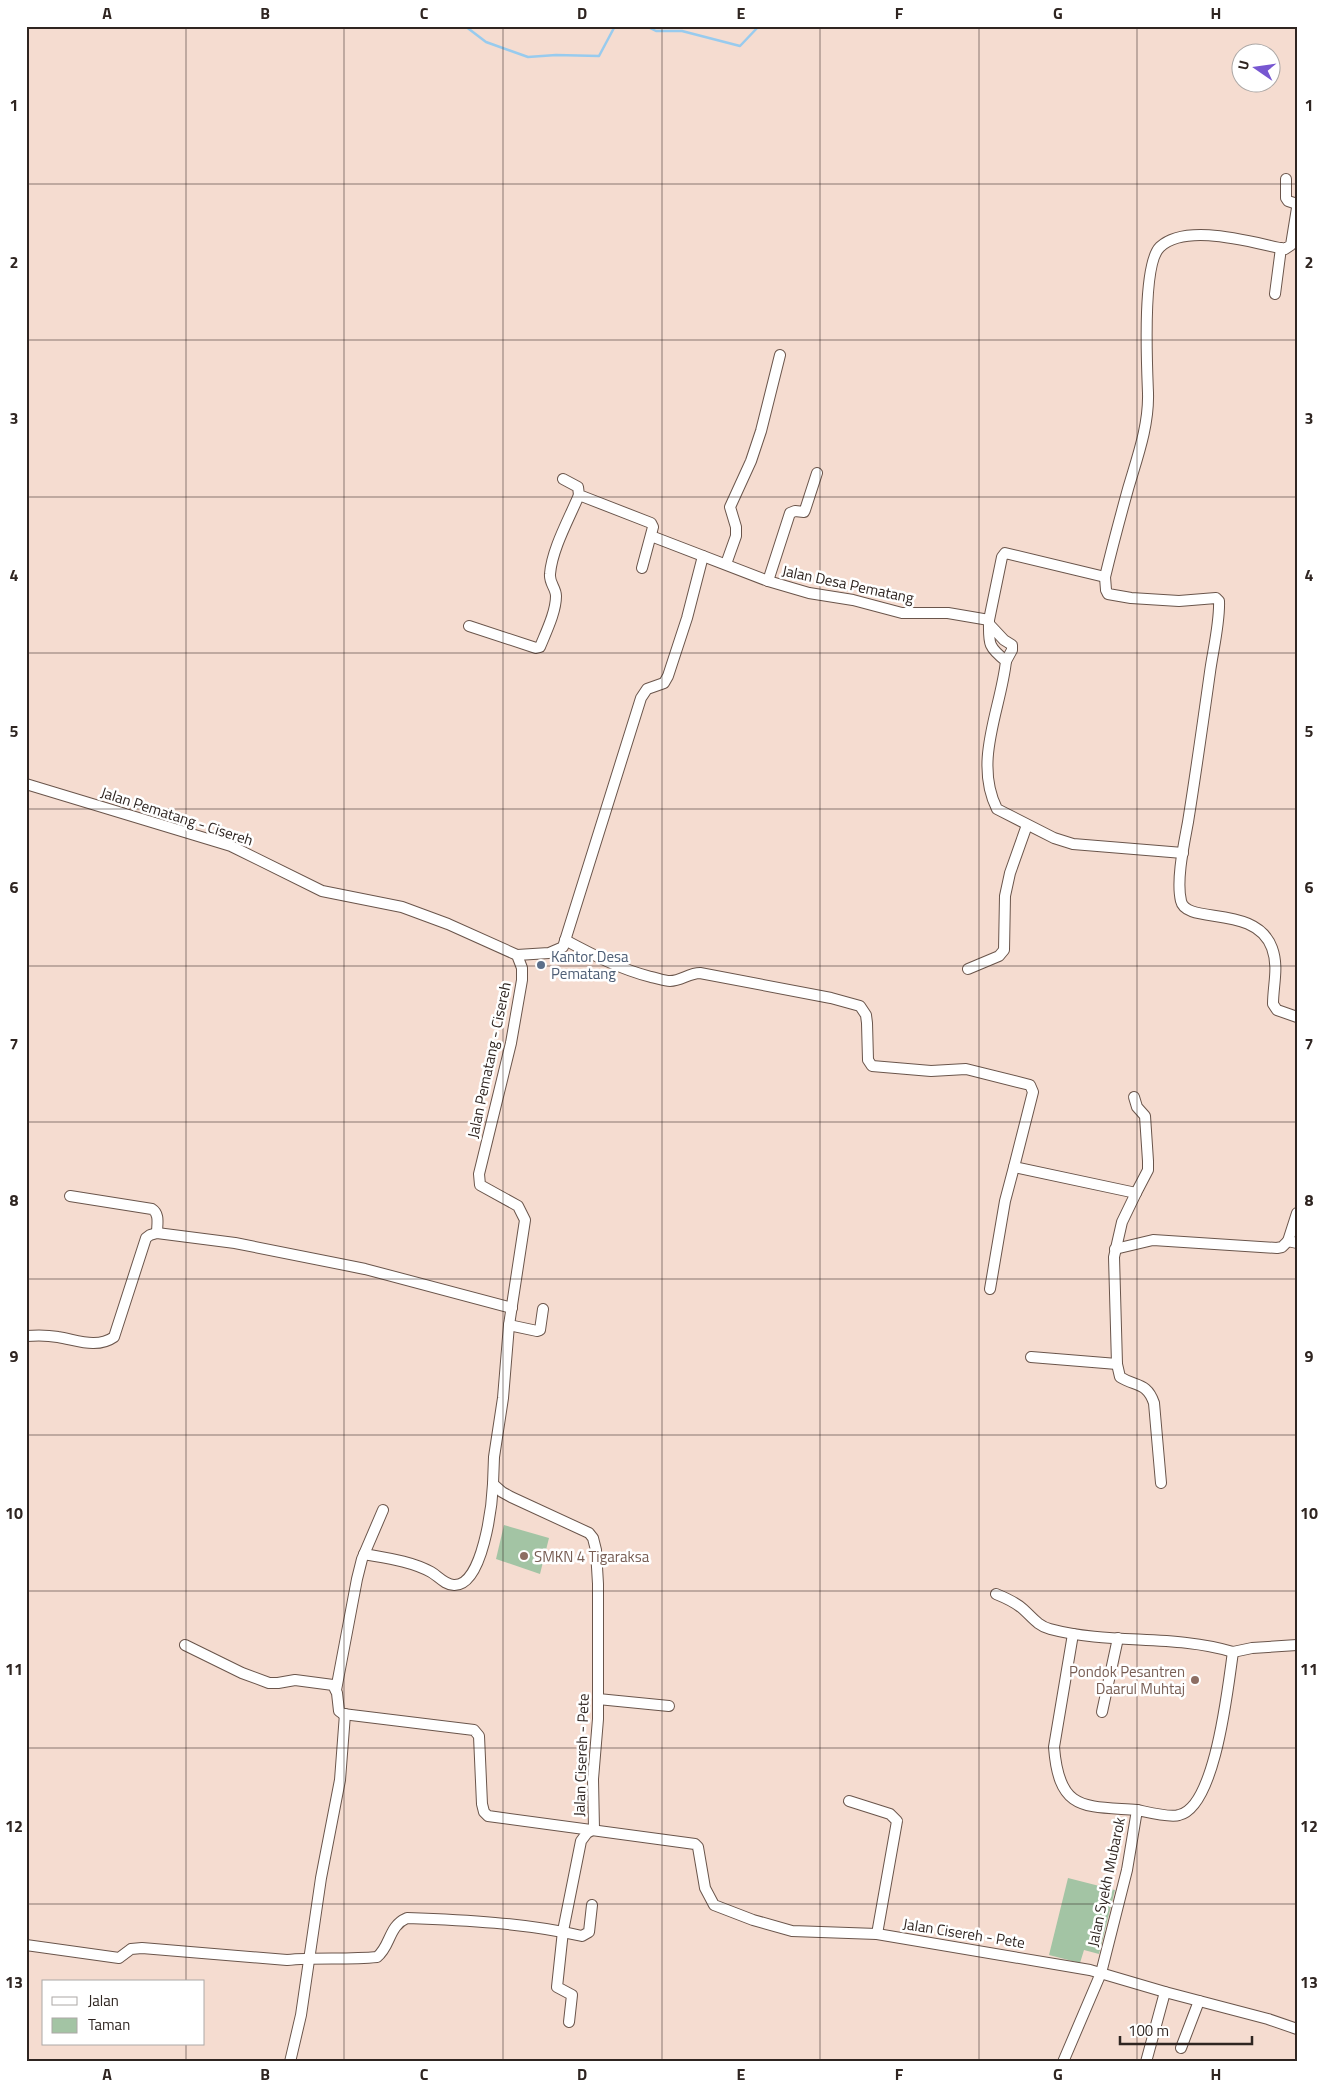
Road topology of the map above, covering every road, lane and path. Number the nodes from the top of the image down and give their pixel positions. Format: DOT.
graph roads {
  1 [pos="1286,179"];
  2 [pos="1297,204"];
  3 [pos="1297,208"];
  4 [pos="1281,248"];
  5 [pos="1275,294"];
  6 [pos="780,355"];
  7 [pos="817,473"];
  8 [pos="563,479"];
  9 [pos="579,495"];
  10 [pos="651,536"];
  11 [pos="703,556"];
  12 [pos="726,564"];
  13 [pos="642,568"];
  14 [pos="1105,577"];
  15 [pos="768,581"];
  16 [pos="989,622"];
  17 [pos="469,626"];
  18 [pos="1006,661"];
  19 [pos="26,784"];
  20 [pos="1027,825"];
  21 [pos="1183,853"];
  22 [pos="565,940"];
  23 [pos="517,955"];
  24 [pos="968,969"];
  25 [pos="1297,1017"];
  26 [pos="1134,1097"];
  27 [pos="1014,1167"];
  28 [pos="1136,1193"];
  29 [pos="70,1196"];
  30 [pos="1297,1213"];
  31 [pos="157,1232"];
  32 [pos="1292,1242"];
  33 [pos="1115,1249"];
  34 [pos="990,1289"];
  35 [pos="512,1308"];
  36 [pos="543,1309"];
  37 [pos="509,1325"];
  38 [pos="26,1336"];
  39 [pos="1031,1357"];
  40 [pos="1117,1364"];
  41 [pos="1161,1483"];
  42 [pos="493,1484"];
  43 [pos="383,1510"];
  44 [pos="364,1554"];
  45 [pos="996,1594"];
  46 [pos="1073,1634"];
  47 [pos="1118,1638"];
  48 [pos="185,1645"];
  49 [pos="1297,1645"];
  50 [pos="1233,1652"];
  51 [pos="336,1690"];
  52 [pos="598,1699"];
  53 [pos="669,1706"];
  54 [pos="1102,1712"];
  55 [pos="345,1714"];
  56 [pos="849,1801"];
  57 [pos="1137,1810"];
  58 [pos="594,1829"];
  59 [pos="592,1905"];
  60 [pos="563,1932"];
  61 [pos="877,1934"];
  62 [pos="26,1945"];
  63 [pos="310,1958"];
  64 [pos="1101,1973"];
  65 [pos="1165,1992"];
  66 [pos="1199,2001"];
  67 [pos="570,2022"];
  68 [pos="1297,2029"];
  69 [pos="1181,2048"];
  70 [pos="290,2062"];
  71 [pos="1063,2062"];
  72 [pos="1146,2062"];
  1 -- 2 [label="street"];
  3 -- 4 [label="street"];
  4 -- 5 [label="street"];
  4 -- 14 [label="street"];
  6 -- 12 [label="street"];
  7 -- 15 [label="street"];
  8 -- 9 [label="street"];
  9 -- 10 [label="street"];
  9 -- 17 [label="street"];
  10 -- 11 [label="street, Jalan Desa Pematang"];
  10 -- 13 [label="street"];
  11 -- 12 [label="street, Jalan Desa Pematang"];
  11 -- 22 [label="street"];
  12 -- 15 [label="street, Jalan Desa Pematang"];
  14 -- 16 [label="street"];
  14 -- 21 [label="street"];
  15 -- 16 [label="street, Jalan Desa Pematang"];
  16 -- 18 [label="street"];
  16 -- 18 [label="street"];
  18 -- 20 [label="street"];
  19 -- 23 [label="street, Jalan Pematang - Cisereh"];
  20 -- 21 [label="street"];
  20 -- 24 [label="street"];
  21 -- 25 [label="street"];
  22 -- 23 [label="street"];
  22 -- 27 [label="street"];
  23 -- 35 [label="street, Jalan Pematang - Cisereh"];
  26 -- 28 [label="street"];
  27 -- 28 [label="street"];
  27 -- 34 [label="street"];
  28 -- 33 [label="street"];
  29 -- 31 [label="street"];
  30 -- 32 [label="street"];
  31 -- 35 [label="street"];
  31 -- 38 [label="street"];
  32 -- 33 [label="street"];
  33 -- 40 [label="street"];
  35 -- 37 [label="street"];
  36 -- 37 [label="street"];
  37 -- 42 [label="street"];
  39 -- 40 [label="street"];
  40 -- 41 [label="street"];
  42 -- 44 [label="street"];
  42 -- 52 [label="street, Jalan Cisereh - Pete"];
  43 -- 44 [label="street"];
  44 -- 51 [label="street"];
  45 -- 46 [label="street"];
  46 -- 47 [label="street"];
  46 -- 57 [label="street"];
  47 -- 50 [label="street"];
  47 -- 54 [label="street"];
  48 -- 51 [label="street"];
  49 -- 50 [label="street"];
  50 -- 57 [label="street, Jalan Syekh Mubarok"];
  51 -- 55 [label="street"];
  52 -- 53 [label="street"];
  52 -- 58 [label="street, Jalan Cisereh - Pete"];
  55 -- 58 [label="street"];
  55 -- 63 [label="street"];
  56 -- 61 [label="street"];
  57 -- 64 [label="street, Jalan Syekh Mubarok"];
  58 -- 60 [label="street"];
  58 -- 61 [label="street, Jalan Cisereh - Pete"];
  59 -- 60 [label="street"];
  60 -- 63 [label="street"];
  60 -- 67 [label="street"];
  61 -- 64 [label="street, Jalan Cisereh - Pete"];
  62 -- 63 [label="street"];
  63 -- 70 [label="street"];
  64 -- 65 [label="street, Jalan Cisereh - Pete"];
  64 -- 71 [label="street, Jalan Syekh Mubarok"];
  65 -- 66 [label="street, Jalan Cisereh - Pete"];
  65 -- 72 [label="street"];
  66 -- 68 [label="street, Jalan Cisereh - Pete"];
  66 -- 69 [label="street"];
}
